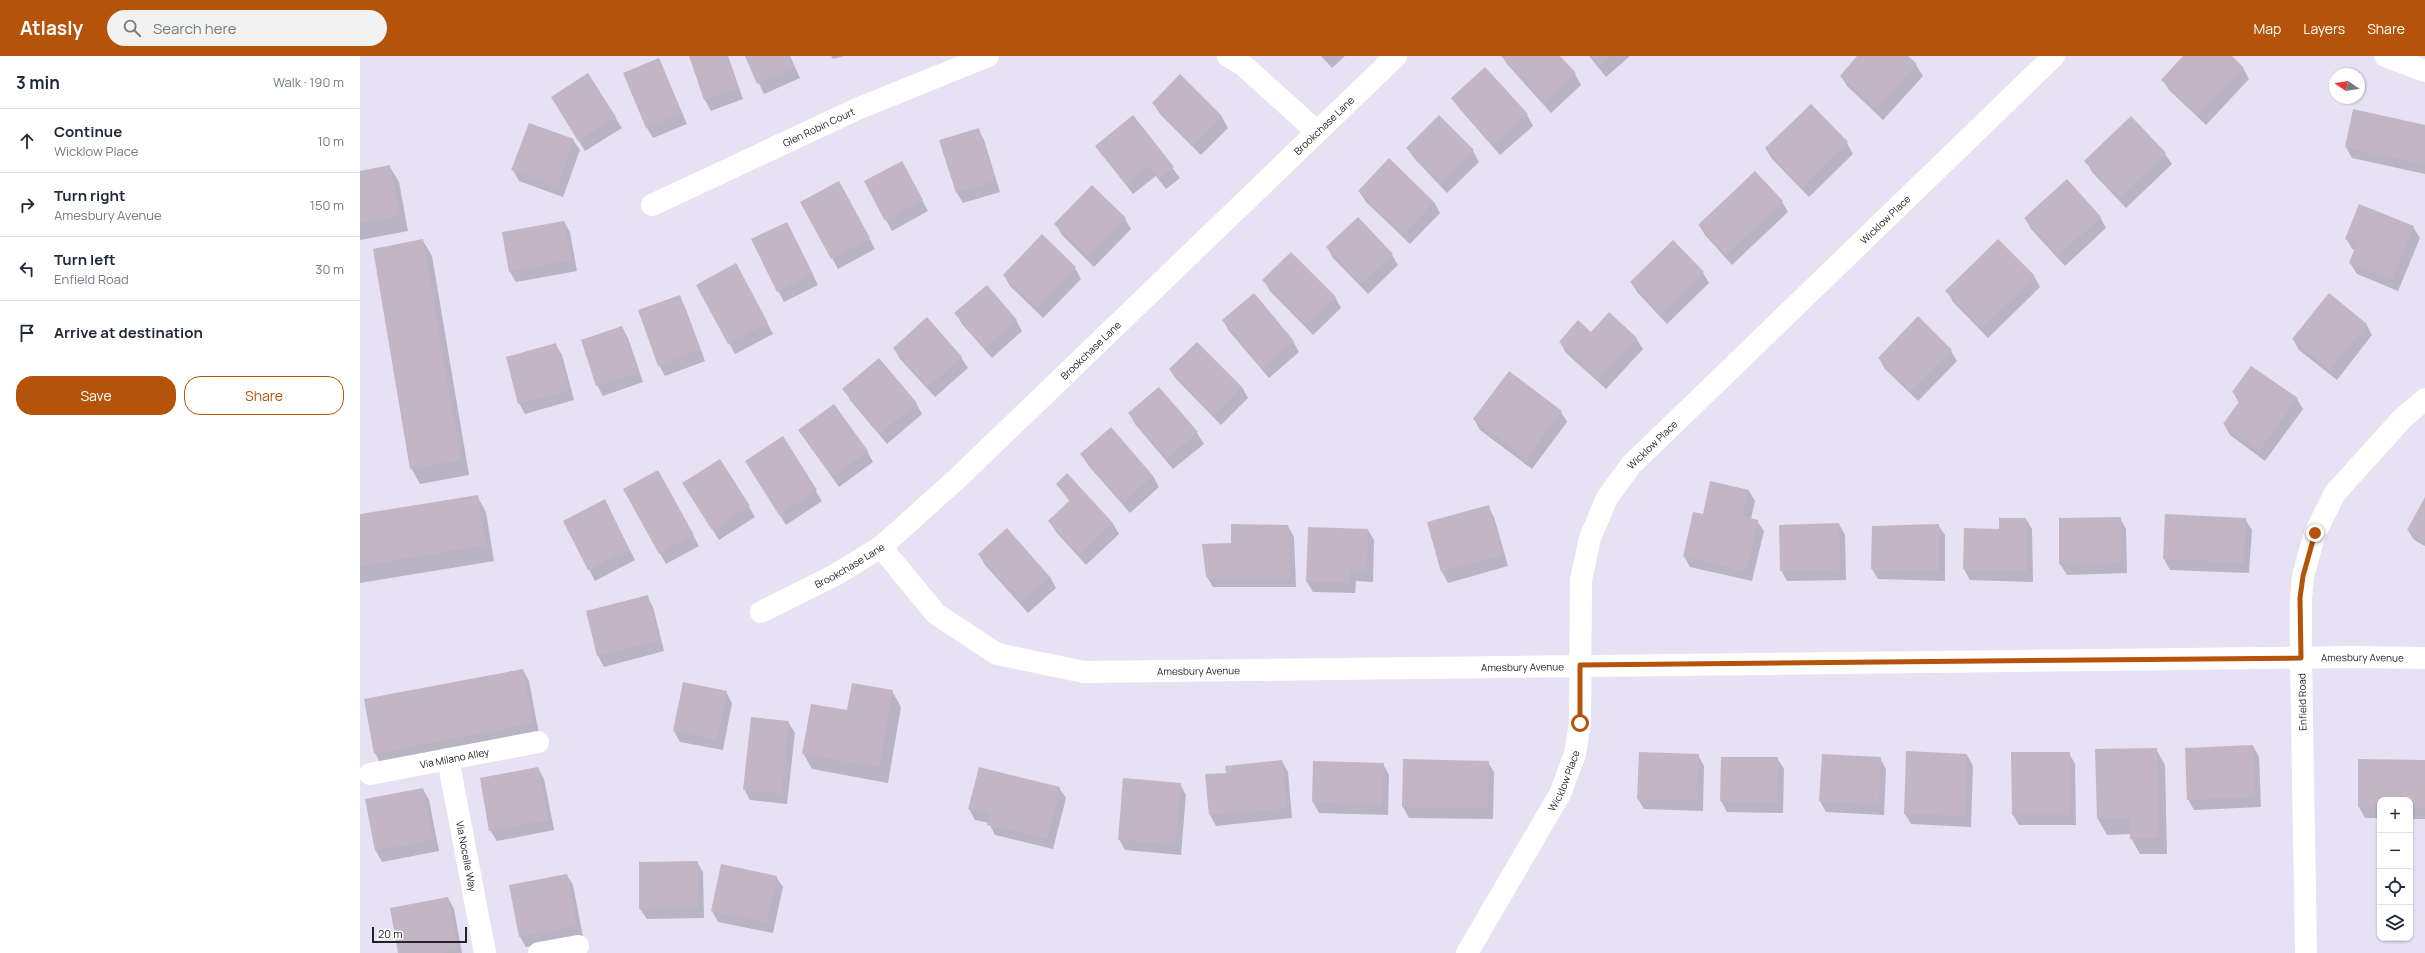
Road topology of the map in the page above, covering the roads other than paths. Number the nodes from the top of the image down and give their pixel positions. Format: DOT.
graph roads {
  1 [pos="988,56"];
  2 [pos="1228,56"];
  3 [pos="1396,56"];
  4 [pos="2054,56"];
  5 [pos="2385,56"];
  6 [pos="2425,71"];
  7 [pos="1316,131"];
  8 [pos="652,205"];
  9 [pos="2425,399"];
  10 [pos="881,547"];
  11 [pos="761,612"];
  12 [pos="2301,658"];
  13 [pos="2425,658"];
  14 [pos="1580,665"];
  15 [pos="538,742"];
  16 [pos="448,759"];
  17 [pos="370,774"];
  18 [pos="578,946"];
  19 [pos="485,953"];
  20 [pos="539,953"];
  21 [pos="1466,953"];
  22 [pos="2306,953"];
  1 -- 8 [label="street, Glen Robin Court"];
  2 -- 7 [label="street"];
  3 -- 7 [label="street, Brookchase Lane"];
  4 -- 14 [label="street, Wicklow Place"];
  5 -- 6 [label="street"];
  7 -- 10 [label="street, Brookchase Lane"];
  9 -- 12 [label="street, Enfield Road"];
  10 -- 11 [label="street, Brookchase Lane"];
  10 -- 14 [label="street, Amesbury Avenue"];
  12 -- 13 [label="street, Amesbury Avenue"];
  12 -- 14 [label="street, Amesbury Avenue"];
  12 -- 22 [label="street, Enfield Road"];
  14 -- 21 [label="street, Wicklow Place"];
  15 -- 16 [label="street, Via Milano Alley"];
  16 -- 17 [label="street, Via Milano Alley"];
  16 -- 19 [label="street, Via Nocelle Way"];
  18 -- 20 [label="street"];
}
